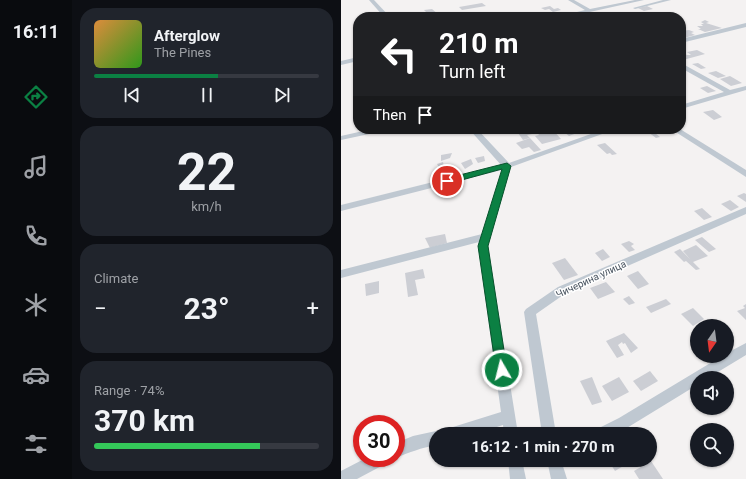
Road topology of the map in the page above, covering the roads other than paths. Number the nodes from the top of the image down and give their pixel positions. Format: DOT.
graph roads {
  1 [pos="371,0"];
  2 [pos="570,0"];
  3 [pos="642,0"];
  4 [pos="669,0"];
  5 [pos="627,10"];
  6 [pos="590,11"];
  7 [pos="382,12"];
  8 [pos="585,12"];
  9 [pos="746,25"];
  10 [pos="686,40"];
  11 [pos="353,60"];
  12 [pos="341,63"];
  13 [pos="686,68"];
  14 [pos="746,88"];
  15 [pos="730,93"];
  16 [pos="686,106"];
  17 [pos="360,134"];
  18 [pos="478,134"];
  19 [pos="598,134"];
  20 [pos="683,134"];
  21 [pos="341,138"];
  22 [pos="507,166"];
  23 [pos="746,174"];
  24 [pos="341,208"];
  25 [pos="746,210"];
  26 [pos="485,237"];
  27 [pos="341,274"];
  28 [pos="746,348"];
  29 [pos="708,371"];
  30 [pos="690,382"];
  31 [pos="509,416"];
  32 [pos="475,427"];
  33 [pos="510,427"];
  34 [pos="548,427"];
  35 [pos="616,427"];
  36 [pos="429,440"];
  37 [pos="405,447"];
  38 [pos="364,467"];
  39 [pos="516,467"];
  40 [pos="556,467"];
  41 [pos="341,479"];
  42 [pos="518,479"];
  43 [pos="559,479"];
  1 -- 7 [label="street"];
  2 -- 6 [label="street"];
  3 -- 6 [label="street"];
  4 -- 5 [label="street"];
  6 -- 8 [label="street"];
  9 -- 10 [label="street"];
  11 -- 12 [label="street"];
  13 -- 15 [label="street"];
  14 -- 15 [label="street"];
  15 -- 16 [label="street"];
  17 -- 21 [label="street"];
  18 -- 22 [label="street"];
  19 -- 22 [label="street"];
  20 -- 23 [label="street"];
  22 -- 24 [label="street"];
  22 -- 26 [label="street"];
  25 -- 34 [label="street, Чичерина улица"];
  26 -- 27 [label="street"];
  26 -- 31 [label="street"];
  28 -- 29 [label="street"];
  30 -- 35 [label="street"];
  31 -- 32 [label="street"];
  31 -- 33 [label="street"];
  36 -- 37 [label="street"];
  38 -- 41 [label="street"];
  39 -- 42 [label="street"];
  40 -- 43 [label="street"];
}
